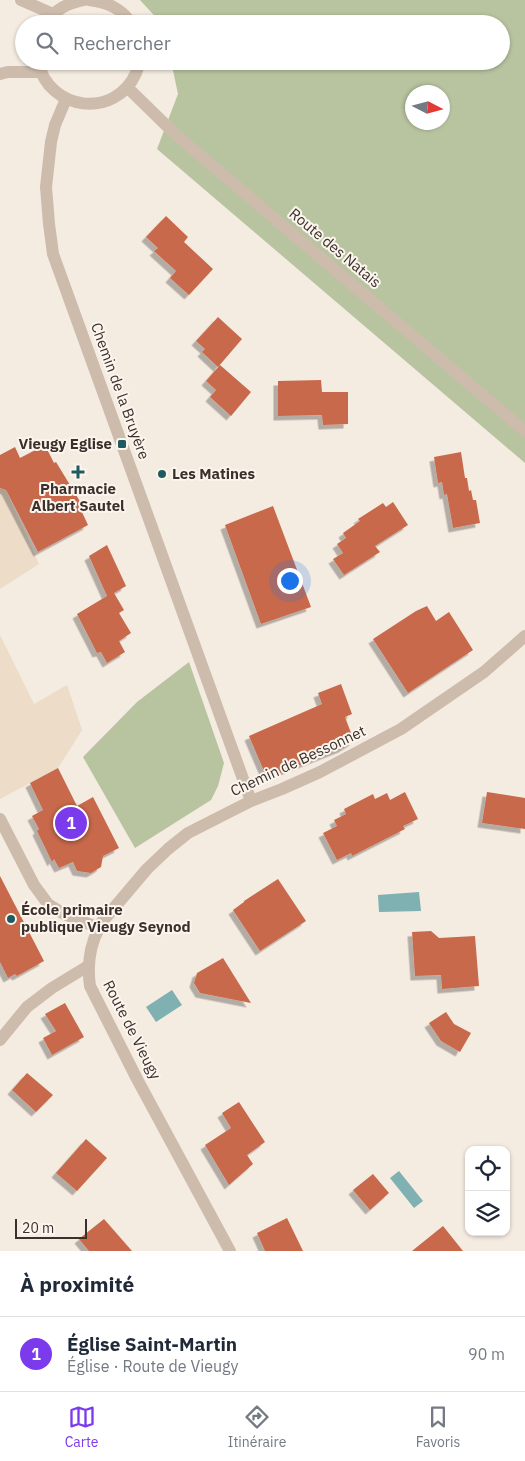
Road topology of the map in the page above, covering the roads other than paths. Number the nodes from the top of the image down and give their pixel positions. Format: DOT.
graph roads {
  1 [pos="21,0"];
  2 [pos="50,0"];
  3 [pos="84,0"];
  4 [pos="89,0"];
  5 [pos="121,5"];
  6 [pos="43,15"];
  7 [pos="49,15"];
  8 [pos="54,15"];
  9 [pos="20,70"];
  10 [pos="40,70"];
  11 [pos="137,70"];
  12 [pos="0,74"];
  13 [pos="127,87"];
  14 [pos="66,99"];
  15 [pos="525,431"];
  16 [pos="525,636"];
  17 [pos="251,801"];
  18 [pos="0,820"];
  19 [pos="99,928"];
  20 [pos="88,966"];
  21 [pos="0,1040"];
  22 [pos="230,1251"];
  1 -- 6 [label="street"];
  2 -- 7 [label="street"];
  3 -- 8 [label="street"];
  4 -- 5 [label="street"];
  9 -- 12 [label="street"];
  10 -- 14 [label="street"];
  11 -- 13 [label="street"];
  13 -- 14 [label="street"];
  13 -- 15 [label="street, Route des Natais"];
  14 -- 17 [label="street, Chemin de la Bruyère"];
  16 -- 17 [label="street, Chemin de Bessonnet"];
  17 -- 19 [label="street, Chemin de Bessonnet"];
  18 -- 19 [label="street"];
  19 -- 20 [label="street, Route de Vieugy"];
  20 -- 21 [label="street"];
  20 -- 22 [label="street, Route de Vieugy"];
}
